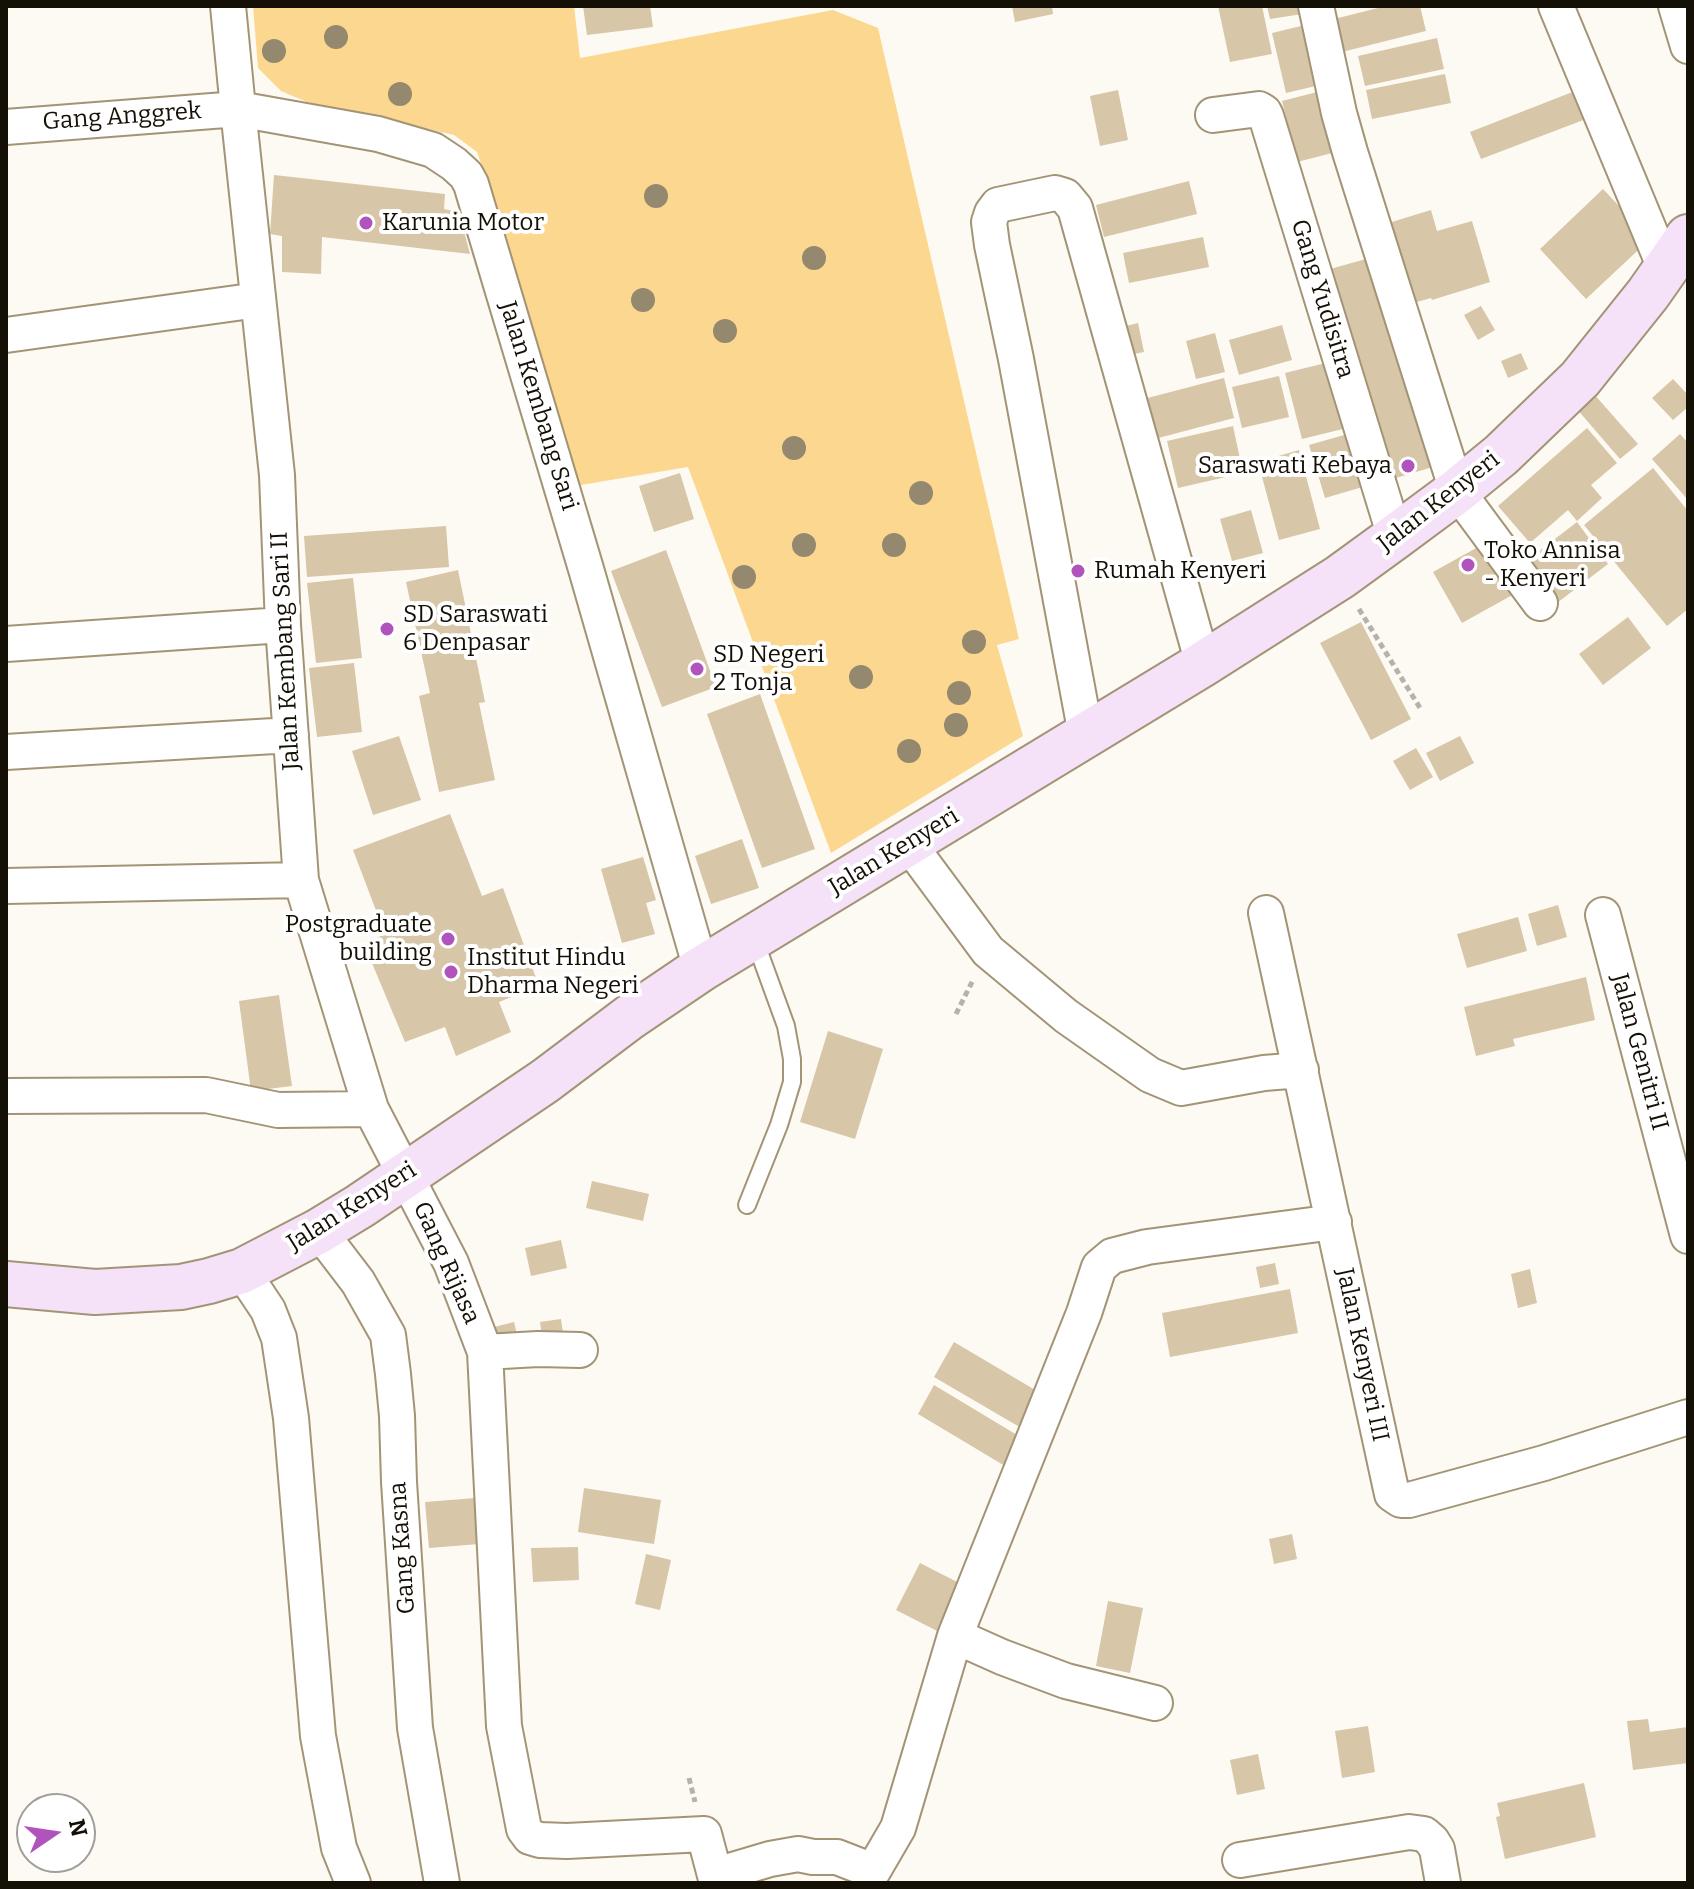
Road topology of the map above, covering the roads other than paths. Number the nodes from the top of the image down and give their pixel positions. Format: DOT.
graph roads {
  1 [pos="228,6"];
  2 [pos="1316,6"];
  3 [pos="1556,6"];
  4 [pos="1676,6"];
  5 [pos="1688,46"];
  6 [pos="238,109"];
  7 [pos="1213,115"];
  8 [pos="6,127"];
  9 [pos="1676,253"];
  10 [pos="258,300"];
  11 [pos="6,335"];
  12 [pos="1457,491"];
  13 [pos="1395,537"];
  14 [pos="1540,603"];
  15 [pos="283,625"];
  16 [pos="6,644"];
  17 [pos="1203,664"];
  18 [pos="291,735"];
  19 [pos="1086,735"];
  20 [pos="6,752"];
  21 [pos="908,843"];
  22 [pos="301,880"];
  23 [pos="6,886"];
  24 [pos="1266,913"];
  25 [pos="1603,915"];
  26 [pos="754,938"];
  27 [pos="701,969"];
  28 [pos="1301,1070"];
  29 [pos="6,1096"];
  30 [pos="371,1109"];
  31 [pos="406,1176"];
  32 [pos="747,1205"];
  33 [pos="1334,1222"];
  34 [pos="319,1231"];
  35 [pos="1688,1236"];
  36 [pos="242,1271"];
  37 [pos="6,1284"];
  38 [pos="580,1350"];
  39 [pos="485,1352"];
  40 [pos="1688,1417"];
  41 [pos="955,1636"];
  42 [pos="1155,1703"];
  43 [pos="1240,1860"];
  44 [pos="725,1877"];
  45 [pos="353,1883"];
  46 [pos="442,1883"];
  47 [pos="1443,1883"];
  1 -- 6 [label="street"];
  2 -- 12 [label="street"];
  3 -- 9 [label="street"];
  4 -- 5 [label="street"];
  6 -- 8 [label="street, Gang Anggrek"];
  6 -- 10 [label="street, Jalan Kembang Sari II"];
  6 -- 27 [label="street, Jalan Kembang Sari"];
  7 -- 13 [label="street, Gang Yudisitra"];
  9 -- 12 [label="street, Jalan Kenyeri"];
  10 -- 11 [label="street"];
  10 -- 15 [label="street, Jalan Kembang Sari II"];
  12 -- 13 [label="street, Jalan Kenyeri"];
  12 -- 14 [label="street"];
  13 -- 17 [label="street, Jalan Kenyeri"];
  15 -- 16 [label="street"];
  15 -- 18 [label="street, Jalan Kembang Sari II"];
  17 -- 19 [label="street, Jalan Kenyeri"];
  17 -- 19 [label="street"];
  18 -- 20 [label="street"];
  18 -- 22 [label="street, Jalan Kembang Sari II"];
  19 -- 21 [label="street, Jalan Kenyeri"];
  21 -- 26 [label="street, Jalan Kenyeri"];
  21 -- 28 [label="street"];
  22 -- 23 [label="street"];
  22 -- 30 [label="street, Jalan Kembang Sari II"];
  24 -- 28 [label="street, Jalan Kenyeri III"];
  25 -- 35 [label="street, Jalan Genitri II"];
  26 -- 27 [label="street, Jalan Kenyeri"];
  26 -- 32 [label="lane"];
  27 -- 31 [label="street, Jalan Kenyeri"];
  28 -- 33 [label="street, Jalan Kenyeri III"];
  29 -- 30 [label="street"];
  30 -- 31 [label="street, Jalan Kembang Sari II"];
  31 -- 34 [label="street, Jalan Kenyeri"];
  31 -- 39 [label="street, Gang Rijasa"];
  33 -- 40 [label="street, Jalan Kenyeri III"];
  33 -- 41 [label="street"];
  34 -- 36 [label="street, Jalan Kenyeri"];
  34 -- 46 [label="street, Gang Kasna"];
  36 -- 37 [label="street, Jalan Kenyeri"];
  36 -- 45 [label="street"];
  38 -- 39 [label="street"];
  39 -- 44 [label="street, Gang Rijasa"];
  41 -- 42 [label="street"];
  41 -- 44 [label="street"];
  43 -- 47 [label="street"];
}
